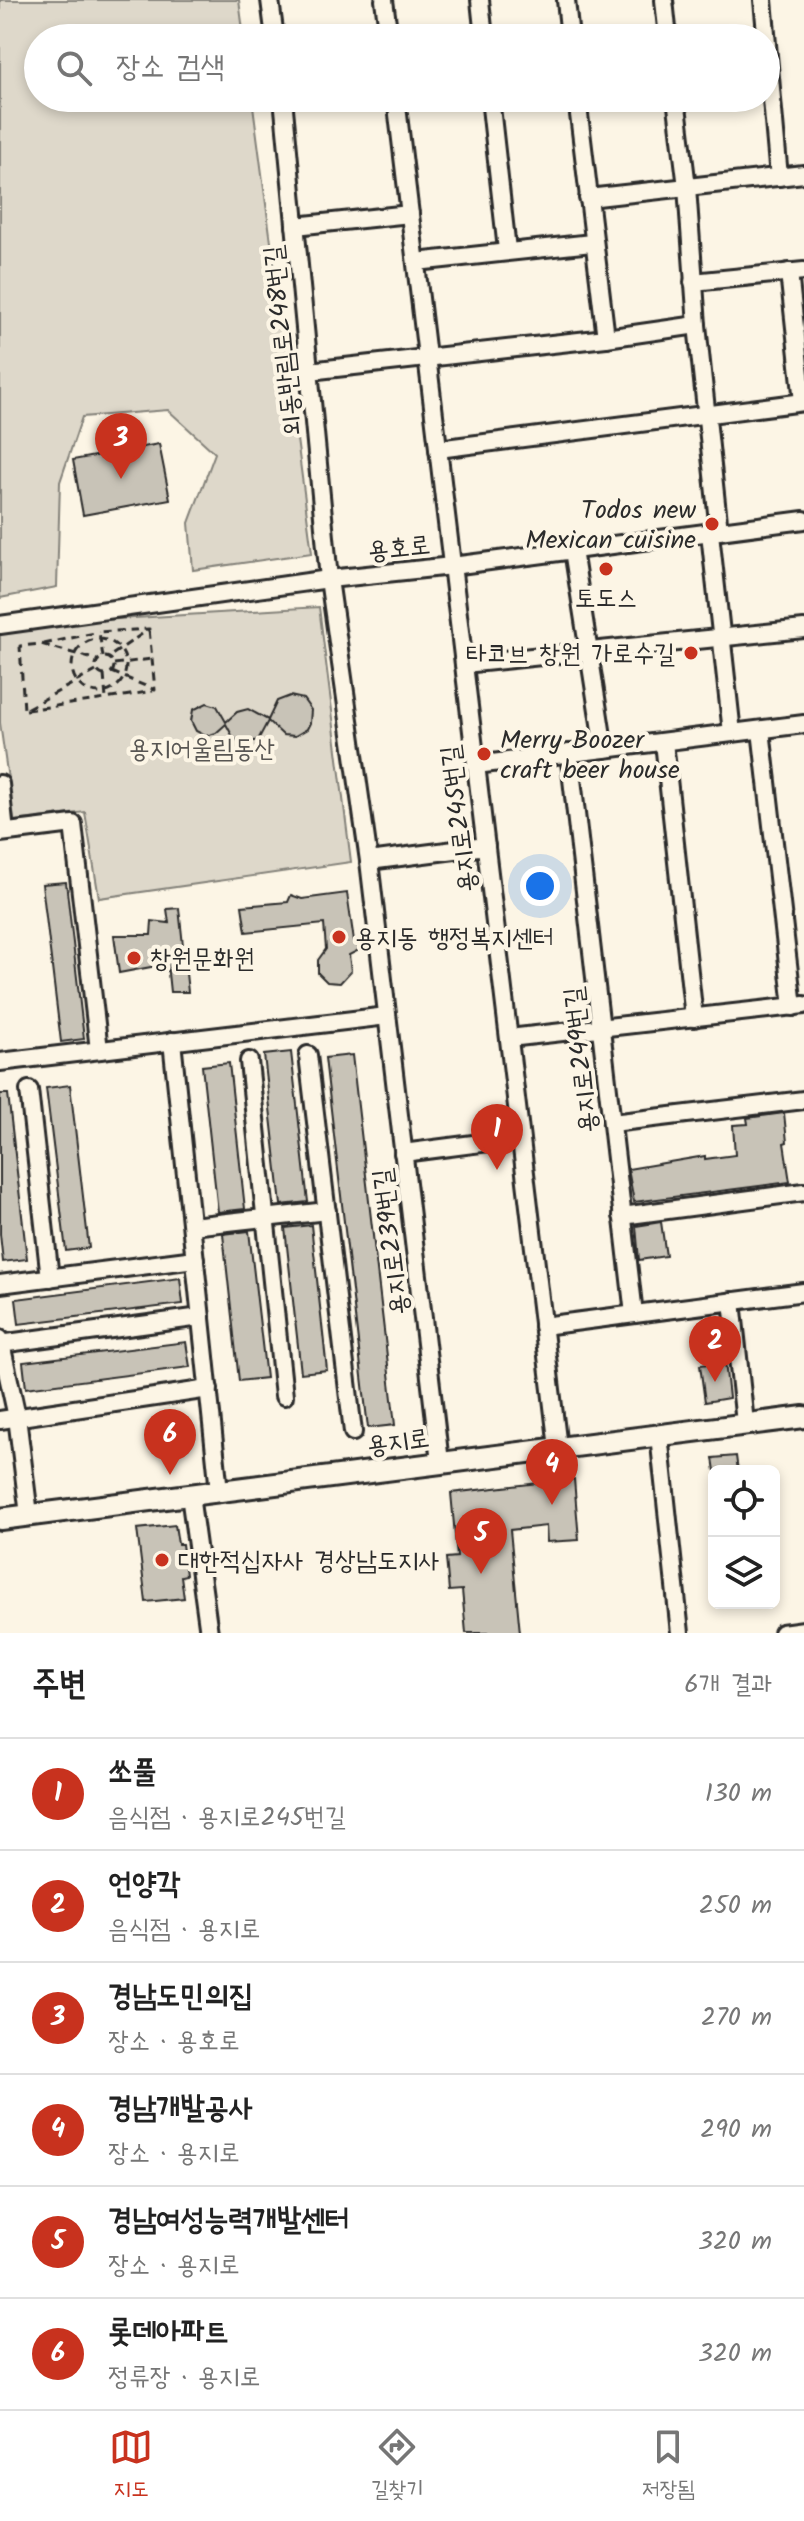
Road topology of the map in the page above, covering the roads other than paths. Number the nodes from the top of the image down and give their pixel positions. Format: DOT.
graph roads {
  1 [pos="270,0"];
  2 [pos="384,0"];
  3 [pos="480,0"];
  4 [pos="566,0"];
  5 [pos="664,0"];
  6 [pos="763,0"];
  7 [pos="273,24"];
  8 [pos="387,24"];
  9 [pos="483,24"];
  10 [pos="569,24"];
  11 [pos="667,24"];
  12 [pos="765,24"];
  13 [pos="284,112"];
  14 [pos="398,112"];
  15 [pos="492,112"];
  16 [pos="579,112"];
  17 [pos="678,112"];
  18 [pos="773,112"];
  19 [pos="804,174"];
  20 [pos="779,177"];
  21 [pos="687,187"];
  22 [pos="588,198"];
  23 [pos="410,214"];
  24 [pos="295,226"];
  25 [pos="592,243"];
  26 [pos="507,250"];
  27 [pos="416,262"];
  28 [pos="796,271"];
  29 [pos="693,282"];
  30 [pos="697,325"];
  31 [pos="606,338"];
  32 [pos="427,358"];
  33 [pos="309,371"];
  34 [pos="803,402"];
  35 [pos="707,414"];
  36 [pos="438,449"];
  37 [pos="804,520"];
  38 [pos="715,532"];
  39 [pos="573,550"];
  40 [pos="452,566"];
  41 [pos="329,579"];
  42 [pos="0,625"];
  43 [pos="804,629"];
  44 [pos="721,636"];
  45 [pos="589,650"];
  46 [pos="464,664"];
  47 [pos="804,724"];
  48 [pos="761,730"];
  49 [pos="732,733"];
  50 [pos="664,742"];
  51 [pos="604,749"];
  52 [pos="569,753"];
  53 [pos="476,765"];
  54 [pos="0,784"];
  55 [pos="3,832"];
  56 [pos="486,846"];
  57 [pos="369,861"];
  58 [pos="798,1006"];
  59 [pos="387,1016"];
  60 [pos="694,1018"];
  61 [pos="601,1028"];
  62 [pos="509,1038"];
  63 [pos="172,1041"];
  64 [pos="99,1050"];
  65 [pos="308,1055"];
  66 [pos="249,1061"];
  67 [pos="0,1062"];
  68 [pos="29,1090"];
  69 [pos="804,1100"];
  70 [pos="612,1123"];
  71 [pos="520,1138"];
  72 [pos="403,1153"];
  73 [pos="804,1192"];
  74 [pos="327,1211"];
  75 [pos="622,1216"];
  76 [pos="265,1218"];
  77 [pos="192,1226"];
  78 [pos="195,1259"];
  79 [pos="50,1278"];
  80 [pos="0,1284"];
  81 [pos="804,1292"];
  82 [pos="732,1301"];
  83 [pos="634,1314"];
  84 [pos="201,1317"];
  85 [pos="543,1326"];
  86 [pos="0,1342"];
  87 [pos="209,1389"];
  88 [pos="284,1396"];
  89 [pos="17,1417"];
  90 [pos="804,1417"];
  91 [pos="0,1420"];
  92 [pos="745,1423"];
  93 [pos="353,1432"];
  94 [pos="659,1435"];
  95 [pos="558,1448"];
  96 [pos="440,1462"];
  97 [pos="219,1491"];
  98 [pos="190,1495"];
  99 [pos="29,1515"];
  100 [pos="0,1519"];
  101 [pos="804,1630"];
  102 [pos="209,1633"];
  103 [pos="680,1633"];
  104 [pos="782,1633"];
  1 -- 7 [label="street"];
  2 -- 8 [label="street"];
  3 -- 9 [label="street"];
  4 -- 10 [label="street"];
  5 -- 11 [label="street"];
  6 -- 12 [label="street"];
  13 -- 24 [label="street, 외동반림로248번길"];
  14 -- 23 [label="street, 용지로245번길"];
  15 -- 26 [label="street"];
  16 -- 22 [label="street"];
  17 -- 21 [label="street"];
  18 -- 20 [label="street"];
  19 -- 20 [label="street"];
  20 -- 21 [label="street"];
  21 -- 22 [label="street"];
  21 -- 29 [label="street"];
  22 -- 25 [label="street"];
  23 -- 24 [label="street"];
  23 -- 27 [label="street, 용지로245번길"];
  24 -- 33 [label="street, 외동반림로248번길"];
  25 -- 26 [label="street"];
  25 -- 31 [label="street"];
  26 -- 27 [label="street"];
  27 -- 32 [label="street, 용지로245번길"];
  28 -- 29 [label="street"];
  28 -- 34 [label="street"];
  29 -- 30 [label="street"];
  30 -- 31 [label="street"];
  30 -- 35 [label="street"];
  31 -- 32 [label="street"];
  32 -- 33 [label="street"];
  32 -- 36 [label="street, 용지로245번길"];
  33 -- 41 [label="street, 외동반림로248번길"];
  34 -- 35 [label="street"];
  35 -- 36 [label="street"];
  35 -- 38 [label="street"];
  36 -- 40 [label="street, 용지로245번길"];
  37 -- 38 [label="street, 용호로"];
  38 -- 39 [label="street, 용호로"];
  38 -- 44 [label="street"];
  39 -- 40 [label="street, 용호로"];
  39 -- 45 [label="street"];
  40 -- 41 [label="street, 용호로"];
  40 -- 46 [label="street, 용지로245번길"];
  41 -- 42 [label="street, 용호로"];
  41 -- 57 [label="street, 용지로239번길"];
  43 -- 44 [label="street"];
  44 -- 45 [label="street"];
  44 -- 49 [label="street"];
  45 -- 46 [label="street"];
  45 -- 51 [label="street"];
  46 -- 53 [label="street, 용지로245번길"];
  47 -- 48 [label="street"];
  48 -- 49 [label="street"];
  48 -- 58 [label="street"];
  49 -- 50 [label="street"];
  50 -- 51 [label="street"];
  50 -- 60 [label="street"];
  51 -- 52 [label="street"];
  52 -- 53 [label="street"];
  52 -- 61 [label="street, 용지로249번길"];
  53 -- 56 [label="street, 용지로245번길"];
  54 -- 55 [label="street"];
  55 -- 64 [label="street"];
  56 -- 57 [label="street"];
  56 -- 62 [label="street, 용지로245번길"];
  57 -- 59 [label="street, 용지로239번길"];
  58 -- 60 [label="street"];
  59 -- 63 [label="street"];
  59 -- 72 [label="street, 용지로239번길"];
  60 -- 61 [label="street"];
  61 -- 62 [label="street"];
  61 -- 70 [label="street, 용지로249번길"];
  62 -- 71 [label="street, 용지로245번길"];
  63 -- 64 [label="street"];
  63 -- 77 [label="street"];
  64 -- 67 [label="street"];
  65 -- 74 [label="street"];
  66 -- 76 [label="street"];
  68 -- 79 [label="street"];
  69 -- 70 [label="street"];
  70 -- 75 [label="street, 용지로249번길"];
  71 -- 72 [label="street"];
  71 -- 85 [label="street, 용지로245번길"];
  72 -- 96 [label="street, 용지로239번길"];
  73 -- 75 [label="street"];
  74 -- 76 [label="street"];
  74 -- 93 [label="street"];
  75 -- 83 [label="street, 용지로249번길"];
  76 -- 77 [label="street"];
  76 -- 88 [label="street"];
  77 -- 78 [label="street"];
  78 -- 79 [label="street"];
  78 -- 84 [label="street"];
  79 -- 80 [label="street"];
  81 -- 82 [label="street"];
  82 -- 83 [label="street"];
  82 -- 92 [label="street"];
  83 -- 85 [label="street"];
  84 -- 86 [label="street"];
  84 -- 87 [label="street"];
  85 -- 95 [label="street, 용지로245번길"];
  86 -- 89 [label="street"];
  87 -- 89 [label="street"];
  87 -- 97 [label="street"];
  89 -- 91 [label="street"];
  89 -- 99 [label="street"];
  90 -- 92 [label="main road, 용지로"];
  92 -- 94 [label="main road, 용지로"];
  94 -- 95 [label="main road, 용지로"];
  94 -- 103 [label="street"];
  95 -- 96 [label="main road, 용지로"];
  96 -- 97 [label="main road, 용지로"];
  97 -- 98 [label="main road, 용지로"];
  98 -- 99 [label="main road, 용지로"];
  98 -- 102 [label="street"];
  99 -- 100 [label="main road, 용지로"];
  101 -- 104 [label="street"];
}
